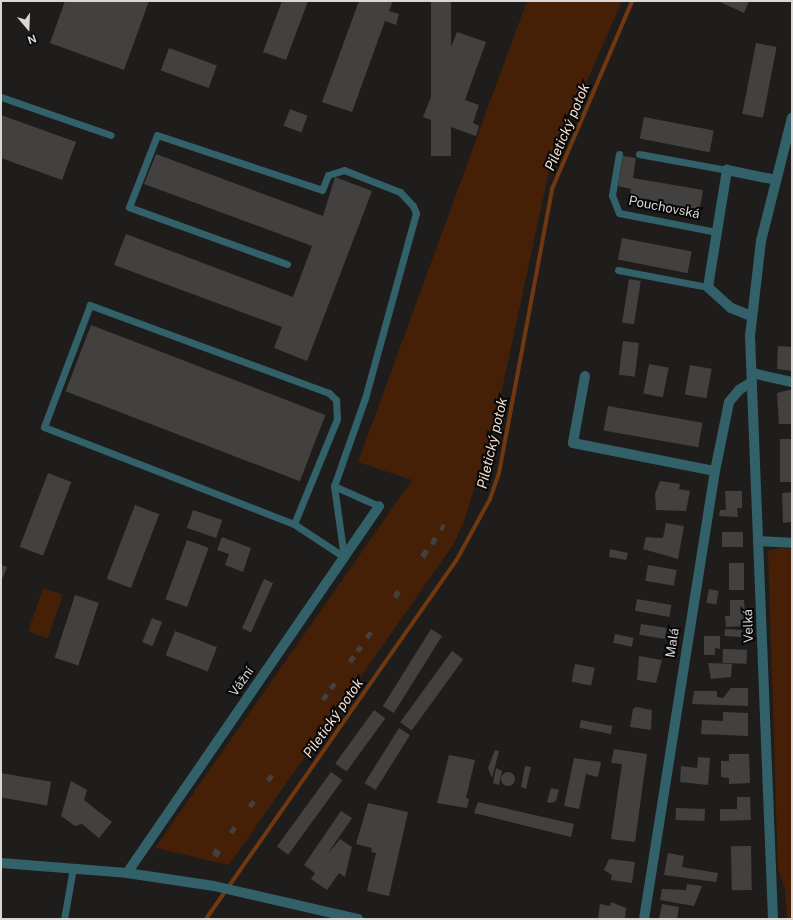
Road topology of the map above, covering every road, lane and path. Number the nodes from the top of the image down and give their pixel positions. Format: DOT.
graph roads {
  1 [pos="1,97"];
  2 [pos="792,118"];
  3 [pos="111,135"];
  4 [pos="618,154"];
  5 [pos="639,154"];
  6 [pos="727,170"];
  7 [pos="776,180"];
  8 [pos="717,232"];
  9 [pos="287,264"];
  10 [pos="618,270"];
  11 [pos="708,287"];
  12 [pos="751,316"];
  13 [pos="584,376"];
  14 [pos="752,378"];
  15 [pos="792,382"];
  16 [pos="715,471"];
  17 [pos="334,486"];
  18 [pos="379,506"];
  19 [pos="294,524"];
  20 [pos="758,540"];
  21 [pos="792,543"];
  22 [pos="344,557"];
  23 [pos="1,863"];
  24 [pos="73,868"];
  25 [pos="127,873"];
  26 [pos="64,919"];
  27 [pos="358,919"];
  28 [pos="644,919"];
  29 [pos="773,919"];
  1 -- 3 [label="lane"];
  2 -- 7 [label="street"];
  4 -- 8 [label="lane, Pouchovská"];
  5 -- 6 [label="lane"];
  6 -- 7 [label="street"];
  6 -- 8 [label="street"];
  7 -- 12 [label="street"];
  8 -- 11 [label="street"];
  9 -- 17 [label="lane"];
  10 -- 11 [label="lane"];
  11 -- 12 [label="street"];
  12 -- 14 [label="street"];
  13 -- 16 [label="street"];
  14 -- 15 [label="street"];
  14 -- 16 [label="street, Malá"];
  14 -- 20 [label="street, Velká"];
  16 -- 28 [label="street, Malá"];
  17 -- 18 [label="lane"];
  17 -- 22 [label="lane"];
  18 -- 22 [label="street, Vážní"];
  19 -- 19 [label="lane"];
  19 -- 22 [label="lane"];
  20 -- 21 [label="street"];
  20 -- 29 [label="street, Velká"];
  22 -- 25 [label="street, Vážní"];
  23 -- 24 [label="street"];
  24 -- 25 [label="street"];
  24 -- 26 [label="lane"];
  25 -- 27 [label="street"];
}
